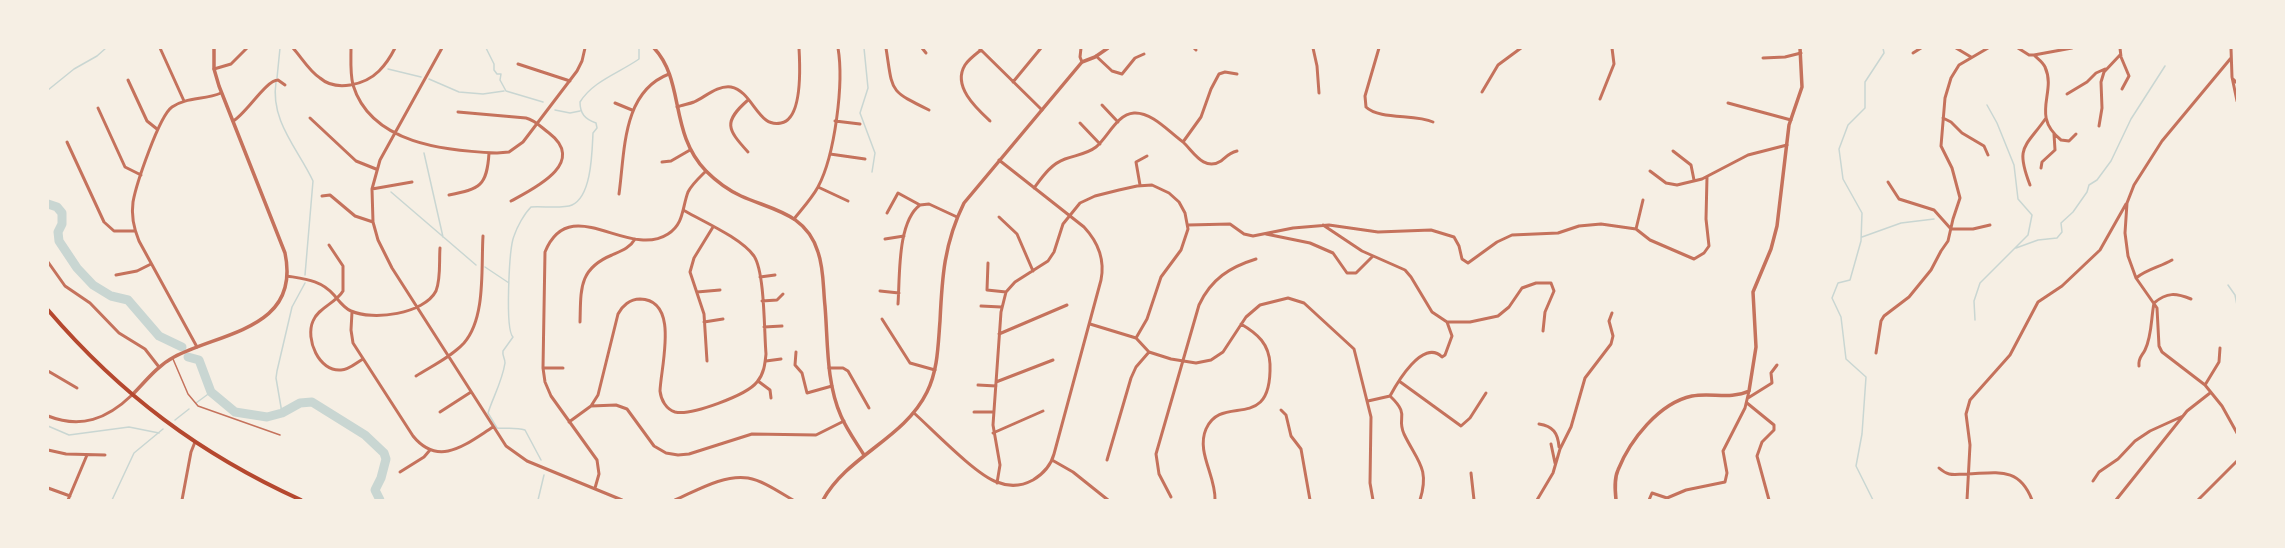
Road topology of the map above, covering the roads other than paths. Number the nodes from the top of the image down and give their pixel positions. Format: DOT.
graph roads {
  1 [pos="160,48"];
  2 [pos="214,48"];
  3 [pos="247,48"];
  4 [pos="293,48"];
  5 [pos="350,48"];
  6 [pos="395,48"];
  7 [pos="442,48"];
  8 [pos="585,48"];
  9 [pos="654,48"];
  10 [pos="799,48"];
  11 [pos="838,48"];
  12 [pos="886,48"];
  13 [pos="922,48"];
  14 [pos="1041,48"];
  15 [pos="1081,48"];
  16 [pos="1108,48"];
  17 [pos="1313,48"];
  18 [pos="1379,48"];
  19 [pos="1521,48"];
  20 [pos="1612,48"];
  21 [pos="1800,48"];
  22 [pos="1921,48"];
  23 [pos="1956,48"];
  24 [pos="1988,48"];
  25 [pos="2018,48"];
  26 [pos="2072,48"];
  27 [pos="2120,48"];
  28 [pos="2231,48"];
  29 [pos="980,49"];
  30 [pos="926,53"];
  31 [pos="1801,53"];
  32 [pos="1913,53"];
  33 [pos="1144,54"];
  34 [pos="2034,55"];
  35 [pos="2120,55"];
  36 [pos="1096,56"];
  37 [pos="1971,57"];
  38 [pos="1764,58"];
  39 [pos="2231,58"];
  40 [pos="1082,62"];
  41 [pos="518,64"];
  42 [pos="214,69"];
  43 [pos="2105,69"];
  44 [pos="669,74"];
  45 [pos="1237,74"];
  46 [pos="2232,77"];
  47 [pos="128,80"];
  48 [pos="570,81"];
  49 [pos="1013,82"];
  50 [pos="353,83"];
  51 [pos="2237,83"];
  52 [pos="285,84"];
  53 [pos="2122,89"];
  54 [pos="1482,92"];
  55 [pos="221,93"];
  56 [pos="1319,93"];
  57 [pos="2067,94"];
  58 [pos="1600,98"];
  59 [pos="748,100"];
  60 [pos="184,101"];
  61 [pos="2237,101"];
  62 [pos="615,103"];
  63 [pos="1728,103"];
  64 [pos="1102,105"];
  65 [pos="677,107"];
  66 [pos="98,108"];
  67 [pos="632,110"];
  68 [pos="929,110"];
  69 [pos="1042,110"];
  70 [pos="458,112"];
  71 [pos="310,118"];
  72 [pos="1943,118"];
  73 [pos="2046,118"];
  74 [pos="1791,120"];
  75 [pos="233,121"];
  76 [pos="835,121"];
  77 [pos="990,121"];
  78 [pos="1118,122"];
  79 [pos="1433,122"];
  80 [pos="1080,123"];
  81 [pos="537,124"];
  82 [pos="860,124"];
  83 [pos="2099,126"];
  84 [pos="157,129"];
  85 [pos="395,132"];
  86 [pos="2054,132"];
  87 [pos="2076,134"];
  88 [pos="67,142"];
  89 [pos="1183,142"];
  90 [pos="1100,144"];
  91 [pos="1787,145"];
  92 [pos="690,150"];
  93 [pos="1237,151"];
  94 [pos="1673,151"];
  95 [pos="748,152"];
  96 [pos="489,153"];
  97 [pos="830,154"];
  98 [pos="1988,155"];
  99 [pos="1147,156"];
  100 [pos="865,159"];
  101 [pos="999,160"];
  102 [pos="662,162"];
  103 [pos="2041,168"];
  104 [pos="376,169"];
  105 [pos="706,171"];
  106 [pos="1650,171"];
  107 [pos="141,175"];
  108 [pos="1706,177"];
  109 [pos="1694,180"];
  110 [pos="412,182"];
  111 [pos="1888,182"];
  112 [pos="1140,185"];
  113 [pos="2030,185"];
  114 [pos="818,187"];
  115 [pos="1034,188"];
  116 [pos="372,189"];
  117 [pos="619,194"];
  118 [pos="449,195"];
  119 [pos="322,196"];
  120 [pos="1643,200"];
  121 [pos="510,201"];
  122 [pos="848,201"];
  123 [pos="2127,203"];
  124 [pos="920,205"];
  125 [pos="684,211"];
  126 [pos="887,213"];
  127 [pos="1069,215"];
  128 [pos="957,217"];
  129 [pos="1000,217"];
  130 [pos="794,219"];
  131 [pos="373,222"];
  132 [pos="1990,224"];
  133 [pos="1188,225"];
  134 [pos="1323,225"];
  135 [pos="713,227"];
  136 [pos="1636,229"];
  137 [pos="1951,229"];
  138 [pos="135,231"];
  139 [pos="1266,234"];
  140 [pos="483,236"];
  141 [pos="904,236"];
  142 [pos="885,238"];
  143 [pos="635,239"];
  144 [pos="330,245"];
  145 [pos="440,248"];
  146 [pos="1373,256"];
  147 [pos="1256,259"];
  148 [pos="2172,260"];
  149 [pos="48,262"];
  150 [pos="988,263"];
  151 [pos="151,264"];
  152 [pos="1033,271"];
  153 [pos="116,275"];
  154 [pos="775,275"];
  155 [pos="287,276"];
  156 [pos="760,277"];
  157 [pos="2136,278"];
  158 [pos="720,290"];
  159 [pos="880,291"];
  160 [pos="697,292"];
  161 [pos="1006,292"];
  162 [pos="899,293"];
  163 [pos="783,294"];
  164 [pos="337,298"];
  165 [pos="2191,299"];
  166 [pos="762,301"];
  167 [pos="2154,303"];
  168 [pos="898,304"];
  169 [pos="1067,305"];
  170 [pos="981,306"];
  171 [pos="417,307"];
  172 [pos="1001,307"];
  173 [pos="48,310"];
  174 [pos="352,312"];
  175 [pos="1612,313"];
  176 [pos="723,319"];
  177 [pos="882,319"];
  178 [pos="580,322"];
  179 [pos="704,322"];
  180 [pos="1447,322"];
  181 [pos="1090,324"];
  182 [pos="1241,324"];
  183 [pos="782,326"];
  184 [pos="764,327"];
  185 [pos="1543,331"];
  186 [pos="999,334"];
  187 [pos="1136,338"];
  188 [pos="197,347"];
  189 [pos="2220,348"];
  190 [pos="796,352"];
  191 [pos="1149,352"];
  192 [pos="1876,353"];
  193 [pos="448,356"];
  194 [pos="172,358"];
  195 [pos="363,359"];
  196 [pos="781,359"];
  197 [pos="1053,360"];
  198 [pos="707,361"];
  199 [pos="766,361"];
  200 [pos="1182,362"];
  201 [pos="1777,364"];
  202 [pos="2138,366"];
  203 [pos="159,367"];
  204 [pos="543,368"];
  205 [pos="563,368"];
  206 [pos="829,368"];
  207 [pos="935,370"];
  208 [pos="48,371"];
  209 [pos="416,376"];
  210 [pos="758,381"];
  211 [pos="1399,381"];
  212 [pos="996,384"];
  213 [pos="978,385"];
  214 [pos="2205,385"];
  215 [pos="832,386"];
  216 [pos="77,388"];
  217 [pos="1749,390"];
  218 [pos="471,392"];
  219 [pos="1486,393"];
  220 [pos="2210,393"];
  221 [pos="132,396"];
  222 [pos="1390,396"];
  223 [pos="771,398"];
  224 [pos="1748,398"];
  225 [pos="1368,401"];
  226 [pos="1747,403"];
  227 [pos="591,406"];
  228 [pos="869,408"];
  229 [pos="1281,410"];
  230 [pos="1043,411"];
  231 [pos="440,412"];
  232 [pos="974,412"];
  233 [pos="993,412"];
  234 [pos="914,413"];
  235 [pos="48,416"];
  236 [pos="2183,416"];
  237 [pos="844,421"];
  238 [pos="569,422"];
  239 [pos="1539,424"];
  240 [pos="493,427"];
  241 [pos="993,433"];
  242 [pos="2237,433"];
  243 [pos="280,435"];
  244 [pos="195,442"];
  245 [pos="1551,444"];
  246 [pos="1560,449"];
  247 [pos="48,450"];
  248 [pos="430,450"];
  249 [pos="88,455"];
  250 [pos="105,455"];
  251 [pos="864,455"];
  252 [pos="1052,460"];
  253 [pos="1107,460"];
  254 [pos="2237,461"];
  255 [pos="1556,465"];
  256 [pos="1939,468"];
  257 [pos="400,472"];
  258 [pos="1471,473"];
  259 [pos="1967,474"];
  260 [pos="2093,481"];
  261 [pos="998,483"];
  262 [pos="48,488"];
  263 [pos="595,488"];
  264 [pos="70,496"];
  265 [pos="1171,498"];
  266 [pos="68,500"];
  267 [pos="182,500"];
  268 [pos="301,500"];
  269 [pos="622,500"];
  270 [pos="674,500"];
  271 [pos="793,500"];
  272 [pos="823,500"];
  273 [pos="1108,500"];
  274 [pos="1215,500"];
  275 [pos="1310,500"];
  276 [pos="1372,500"];
  277 [pos="1420,500"];
  278 [pos="1474,500"];
  279 [pos="1537,500"];
  280 [pos="1616,500"];
  281 [pos="1649,500"];
  282 [pos="1769,500"];
  283 [pos="1966,500"];
  284 [pos="2032,500"];
  285 [pos="2116,500"];
  286 [pos="2198,500"];
  1 -- 60 [label="street"];
  2 -- 42 [label="street"];
  3 -- 42 [label="street"];
  4 -- 50 [label="street"];
  5 -- 50 [label="street"];
  6 -- 50 [label="street"];
  7 -- 85 [label="street"];
  8 -- 48 [label="street"];
  9 -- 44 [label="street"];
  10 -- 59 [label="street"];
  11 -- 76 [label="street"];
  12 -- 68 [label="street"];
  13 -- 30 [label="street"];
  14 -- 49 [label="street"];
  15 -- 40 [label="street"];
  16 -- 36 [label="street"];
  17 -- 56 [label="street"];
  18 -- 79 [label="street"];
  19 -- 54 [label="street"];
  20 -- 58 [label="street"];
  21 -- 31 [label="street"];
  22 -- 32 [label="street"];
  23 -- 37 [label="street"];
  24 -- 37 [label="street"];
  25 -- 34 [label="street"];
  26 -- 34 [label="street"];
  27 -- 35 [label="street"];
  28 -- 39 [label="street"];
  29 -- 49 [label="street"];
  29 -- 77 [label="street"];
  31 -- 38 [label="street"];
  31 -- 74 [label="street"];
  33 -- 36 [label="street"];
  34 -- 73 [label="street"];
  35 -- 43 [label="street"];
  35 -- 53 [label="street"];
  36 -- 40 [label="street"];
  37 -- 72 [label="street"];
  39 -- 46 [label="street"];
  39 -- 123 [label="street"];
  40 -- 69 [label="street"];
  41 -- 48 [label="street"];
  42 -- 55 [label="street"];
  43 -- 57 [label="street"];
  43 -- 83 [label="street"];
  44 -- 65 [label="street"];
  44 -- 67 [label="street"];
  45 -- 89 [label="street"];
  46 -- 51 [label="street"];
  46 -- 61 [label="street"];
  47 -- 84 [label="street"];
  48 -- 81 [label="street"];
  49 -- 69 [label="street"];
  50 -- 85 [label="street"];
  52 -- 75 [label="street"];
  55 -- 60 [label="street"];
  55 -- 75 [label="street"];
  59 -- 65 [label="street"];
  59 -- 95 [label="street"];
  60 -- 84 [label="street"];
  62 -- 67 [label="street"];
  63 -- 74 [label="street"];
  64 -- 78 [label="street"];
  65 -- 92 [label="street"];
  66 -- 107 [label="street"];
  67 -- 117 [label="street"];
  69 -- 101 [label="street"];
  70 -- 81 [label="street"];
  71 -- 104 [label="street"];
  72 -- 98 [label="street"];
  72 -- 137 [label="street"];
  73 -- 86 [label="street"];
  73 -- 113 [label="street"];
  74 -- 91 [label="street"];
  75 -- 155 [label="street"];
  76 -- 82 [label="street"];
  76 -- 97 [label="street"];
  78 -- 89 [label="street"];
  78 -- 90 [label="street"];
  80 -- 90 [label="street"];
  81 -- 96 [label="street"];
  81 -- 121 [label="street"];
  84 -- 107 [label="street"];
  85 -- 96 [label="street"];
  85 -- 104 [label="street"];
  86 -- 87 [label="street"];
  86 -- 103 [label="street"];
  88 -- 138 [label="street"];
  89 -- 93 [label="street"];
  90 -- 115 [label="street"];
  91 -- 108 [label="street"];
  91 -- 217 [label="street"];
  92 -- 102 [label="street"];
  92 -- 105 [label="street"];
  94 -- 109 [label="street"];
  96 -- 118 [label="street"];
  97 -- 100 [label="street"];
  97 -- 114 [label="street"];
  99 -- 112 [label="street"];
  101 -- 115 [label="street"];
  101 -- 128 [label="street"];
  104 -- 116 [label="street"];
  105 -- 125 [label="street"];
  105 -- 130 [label="street"];
  106 -- 109 [label="street"];
  107 -- 138 [label="street"];
  108 -- 109 [label="street"];
  108 -- 136 [label="street"];
  110 -- 116 [label="street"];
  111 -- 137 [label="street"];
  112 -- 127 [label="street"];
  112 -- 133 [label="street"];
  114 -- 122 [label="street"];
  114 -- 130 [label="street"];
  115 -- 127 [label="street"];
  116 -- 131 [label="street"];
  119 -- 131 [label="street"];
  120 -- 136 [label="street"];
  123 -- 157 [label="street"];
  123 -- 259 [label="street"];
  124 -- 126 [label="street"];
  124 -- 128 [label="street"];
  124 -- 141 [label="street"];
  125 -- 135 [label="street"];
  125 -- 143 [label="street"];
  127 -- 152 [label="street"];
  127 -- 181 [label="street"];
  128 -- 207 [label="street"];
  129 -- 152 [label="street"];
  130 -- 206 [label="street"];
  131 -- 171 [label="street"];
  132 -- 137 [label="street"];
  133 -- 139 [label="street"];
  133 -- 187 [label="street"];
  134 -- 136 [label="street"];
  134 -- 139 [label="street"];
  134 -- 146 [label="street"];
  135 -- 156 [label="street"];
  135 -- 160 [label="street"];
  137 -- 192 [label="street"];
  138 -- 151 [label="street"];
  139 -- 146 [label="street"];
  140 -- 193 [label="street"];
  141 -- 142 [label="street"];
  141 -- 162 [label="street"];
  143 -- 178 [label="street"];
  143 -- 204 [label="street"];
  144 -- 164 [label="street"];
  145 -- 171 [label="street"];
  146 -- 180 [label="street"];
  147 -- 200 [label="street"];
  148 -- 157 [label="street"];
  149 -- 203 [label="street"];
  150 -- 161 [label="street"];
  151 -- 153 [label="street"];
  151 -- 188 [label="street"];
  152 -- 161 [label="street"];
  154 -- 156 [label="street"];
  155 -- 164 [label="street"];
  155 -- 188 [label="street"];
  156 -- 166 [label="street"];
  157 -- 167 [label="street"];
  158 -- 160 [label="street"];
  159 -- 162 [label="street"];
  160 -- 179 [label="street"];
  161 -- 172 [label="street"];
  162 -- 168 [label="street"];
  163 -- 166 [label="street"];
  164 -- 174 [label="street"];
  164 -- 195 [label="street"];
  165 -- 167 [label="street"];
  166 -- 184 [label="street"];
  167 -- 202 [label="street"];
  167 -- 214 [label="street"];
  169 -- 186 [label="street"];
  170 -- 172 [label="street"];
  171 -- 174 [label="street"];
  171 -- 193 [label="street"];
  172 -- 186 [label="street"];
  173 -- 221 [label="main road"];
  174 -- 195 [label="street"];
  175 -- 246 [label="street"];
  176 -- 179 [label="street"];
  177 -- 207 [label="street"];
  179 -- 198 [label="street"];
  180 -- 185 [label="street"];
  180 -- 211 [label="street"];
  181 -- 187 [label="street"];
  181 -- 252 [label="street"];
  182 -- 200 [label="street"];
  182 -- 225 [label="street"];
  182 -- 274 [label="street"];
  183 -- 184 [label="street"];
  184 -- 199 [label="street"];
  186 -- 212 [label="street"];
  187 -- 191 [label="street"];
  188 -- 194 [label="street"];
  189 -- 214 [label="street"];
  190 -- 215 [label="street"];
  191 -- 200 [label="street"];
  191 -- 253 [label="street"];
  193 -- 209 [label="street"];
  193 -- 218 [label="street"];
  194 -- 203 [label="street"];
  194 -- 243 [label="lane"];
  195 -- 248 [label="street"];
  196 -- 199 [label="street"];
  197 -- 212 [label="street"];
  199 -- 210 [label="street"];
  200 -- 265 [label="street"];
  201 -- 224 [label="street"];
  203 -- 221 [label="street"];
  204 -- 205 [label="street"];
  204 -- 238 [label="street"];
  206 -- 215 [label="street"];
  206 -- 228 [label="street"];
  207 -- 234 [label="street"];
  208 -- 216 [label="street"];
  210 -- 223 [label="street"];
  210 -- 227 [label="street"];
  211 -- 219 [label="street"];
  211 -- 222 [label="street"];
  212 -- 213 [label="street"];
  212 -- 233 [label="street"];
  214 -- 220 [label="street"];
  215 -- 237 [label="street"];
  217 -- 224 [label="street"];
  217 -- 280 [label="street"];
  218 -- 231 [label="street"];
  218 -- 240 [label="street"];
  220 -- 236 [label="street"];
  220 -- 242 [label="street"];
  221 -- 235 [label="street"];
  221 -- 244 [label="main road"];
  222 -- 225 [label="street"];
  222 -- 277 [label="street"];
  224 -- 226 [label="street"];
  225 -- 276 [label="street"];
  226 -- 281 [label="street"];
  226 -- 282 [label="street"];
  227 -- 237 [label="street"];
  227 -- 238 [label="street"];
  229 -- 275 [label="street"];
  230 -- 241 [label="street"];
  232 -- 233 [label="street"];
  233 -- 241 [label="street"];
  234 -- 251 [label="street"];
  234 -- 261 [label="street"];
  236 -- 260 [label="street"];
  236 -- 285 [label="street"];
  237 -- 251 [label="street"];
  238 -- 263 [label="street"];
  239 -- 246 [label="street"];
  240 -- 248 [label="street"];
  240 -- 263 [label="street"];
  241 -- 261 [label="street"];
  244 -- 267 [label="street"];
  244 -- 268 [label="main road"];
  245 -- 255 [label="street"];
  246 -- 255 [label="street"];
  247 -- 249 [label="street"];
  248 -- 257 [label="street"];
  249 -- 250 [label="street"];
  249 -- 264 [label="street"];
  251 -- 272 [label="street"];
  252 -- 261 [label="street"];
  252 -- 273 [label="street"];
  254 -- 286 [label="street"];
  255 -- 279 [label="street"];
  256 -- 259 [label="street"];
  258 -- 278 [label="street"];
  259 -- 283 [label="street"];
  259 -- 284 [label="street"];
  262 -- 264 [label="street"];
  263 -- 269 [label="street"];
  264 -- 266 [label="street"];
  270 -- 271 [label="street"];
}
